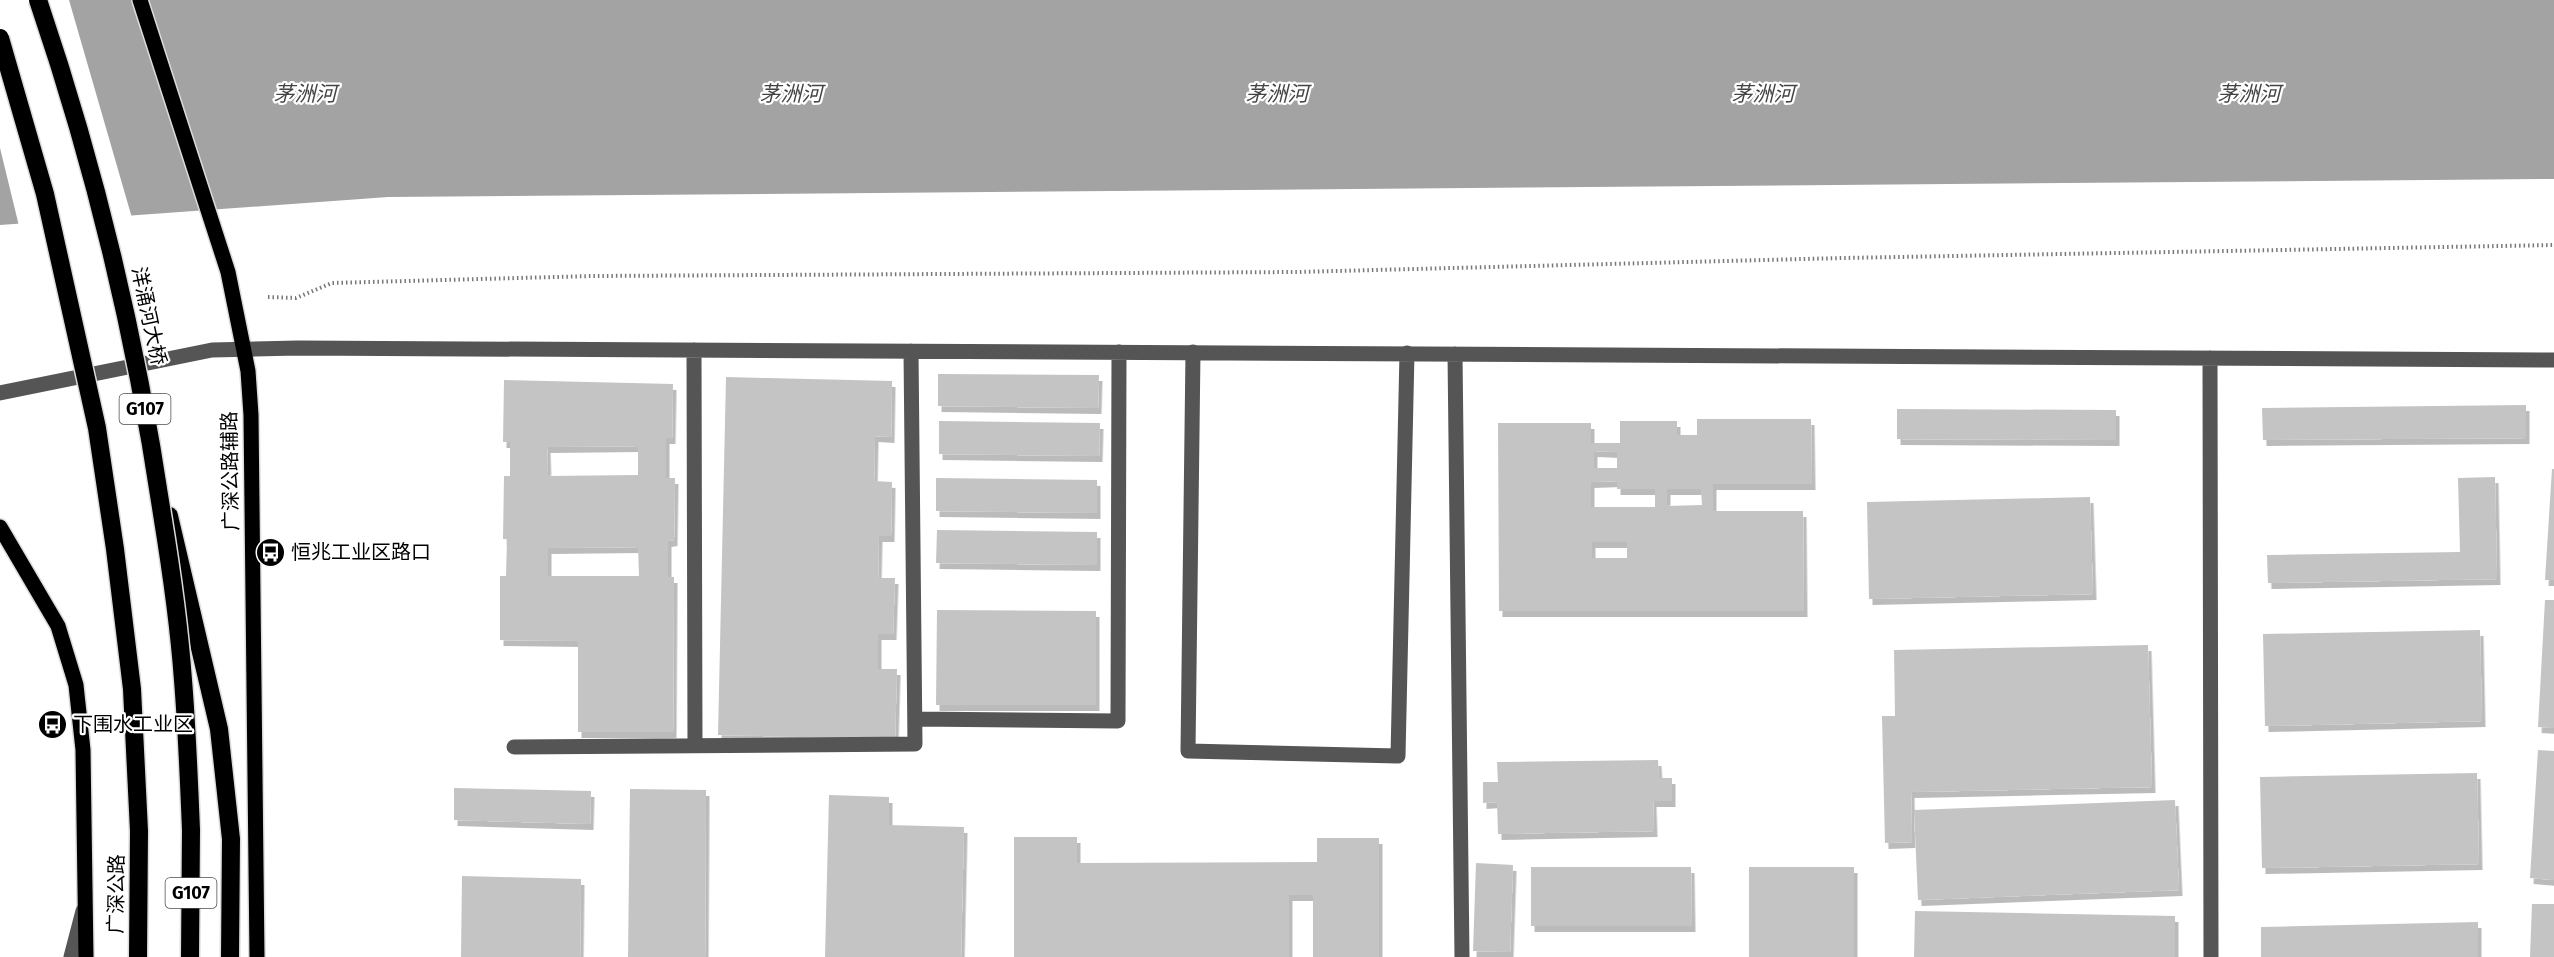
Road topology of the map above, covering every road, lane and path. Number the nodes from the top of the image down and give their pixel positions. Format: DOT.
graph roads {
  1 [pos="38,0"];
  2 [pos="140,0"];
  3 [pos="0,38"];
  4 [pos="2554,245"];
  5 [pos="268,297"];
  6 [pos="245,349"];
  7 [pos="694,350"];
  8 [pos="911,351"];
  9 [pos="1119,352"];
  10 [pos="1193,352"];
  11 [pos="1407,354"];
  12 [pos="1455,354"];
  13 [pos="2210,358"];
  14 [pos="2554,360"];
  15 [pos="0,393"];
  16 [pos="153,450"];
  17 [pos="0,527"];
  18 [pos="915,719"];
  19 [pos="695,745"];
  20 [pos="514,747"];
  21 [pos="85,902"];
  22 [pos="71,957"];
  23 [pos="86,957"];
  24 [pos="138,957"];
  25 [pos="190,957"];
  26 [pos="230,957"];
  27 [pos="257,957"];
  28 [pos="1461,957"];
  29 [pos="2211,957"];
  1 -- 16 [label="highway, 洋涌河大桥 / G107, bridge"];
  2 -- 6 [label="main road, 广深公路辅路"];
  3 -- 24 [label="highway, 广深公路 / G107, bridge"];
  4 -- 5 [label="path"];
  6 -- 7 [label="street"];
  6 -- 15 [label="street"];
  6 -- 27 [label="main road, 广深公路辅路"];
  7 -- 8 [label="street"];
  7 -- 19 [label="street"];
  8 -- 9 [label="street"];
  8 -- 18 [label="street"];
  9 -- 10 [label="street"];
  9 -- 18 [label="street"];
  10 -- 11 [label="street"];
  10 -- 11 [label="street"];
  11 -- 12 [label="street"];
  12 -- 13 [label="street"];
  12 -- 28 [label="street"];
  13 -- 14 [label="street"];
  13 -- 29 [label="street"];
  16 -- 25 [label="highway, 洋涌河大桥 / G107, bridge"];
  16 -- 26 [label="highway, bridge"];
  17 -- 21 [label="main road"];
  18 -- 19 [label="street"];
  19 -- 20 [label="street"];
  21 -- 22 [label="street"];
  21 -- 23 [label="main road"];
}
